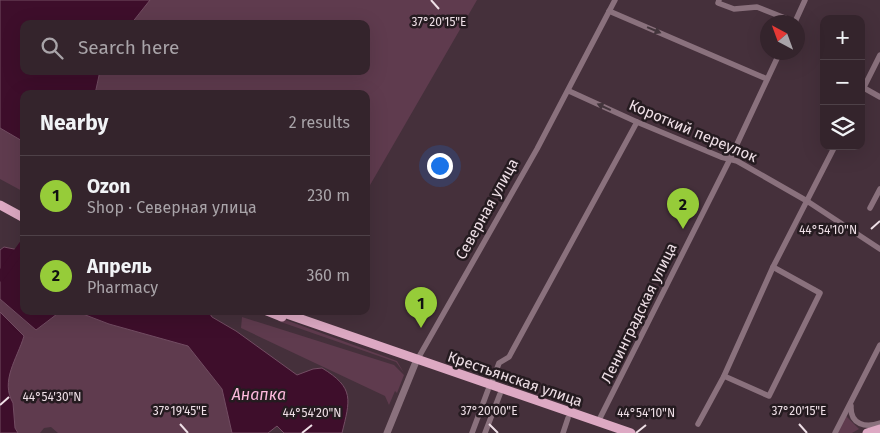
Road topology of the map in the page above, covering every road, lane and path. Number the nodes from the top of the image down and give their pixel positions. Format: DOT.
graph roads {
  1 [pos="615,0"];
  2 [pos="719,0"];
  3 [pos="805,0"];
  4 [pos="609,11"];
  5 [pos="777,15"];
  6 [pos="798,15"];
  7 [pos="880,55"];
  8 [pos="776,60"];
  9 [pos="767,79"];
  10 [pos="865,86"];
  11 [pos="569,91"];
  12 [pos="865,91"];
  13 [pos="880,97"];
  14 [pos="637,122"];
  15 [pos="833,150"];
  16 [pos="730,159"];
  17 [pos="880,189"];
  18 [pos="807,201"];
  19 [pos="0,204"];
  20 [pos="870,208"];
  21 [pos="20,214"];
  22 [pos="880,249"];
  23 [pos="773,267"];
  24 [pos="279,315"];
  25 [pos="289,315"];
  26 [pos="880,345"];
  27 [pos="416,362"];
  28 [pos="724,376"];
  29 [pos="489,387"];
  30 [pos="500,394"];
  31 [pos="851,404"];
  32 [pos="568,418"];
  33 [pos="598,422"];
  34 [pos="880,423"];
  35 [pos="698,424"];
  36 [pos="880,429"];
  37 [pos="387,433"];
  38 [pos="472,433"];
  39 [pos="485,433"];
  40 [pos="563,433"];
  41 [pos="613,433"];
  42 [pos="631,433"];
  43 [pos="835,433"];
  44 [pos="867,433"];
  1 -- 4 [label="street, Северная улица"];
  2 -- 5 [label="street"];
  3 -- 6 [label="street"];
  4 -- 9 [label="street, one-way"];
  4 -- 11 [label="street, Северная улица"];
  7 -- 10 [label="street"];
  8 -- 9 [label="street, Ленинградская улица"];
  9 -- 16 [label="street, Ленинградская улица"];
  14 -- 11 [label="street, Короткий переулок, one-way"];
  11 -- 27 [label="street, Северная улица"];
  12 -- 13 [label="street"];
  14 -- 16 [label="street, Короткий переулок"];
  14 -- 29 [label="street"];
  15 -- 18 [label="street"];
  16 -- 18 [label="street, Короткий переулок"];
  16 -- 33 [label="street, Ленинградская улица"];
  17 -- 20 [label="street"];
  18 -- 22 [label="street, Короткий переулок"];
  18 -- 23 [label="street"];
  19 -- 21 [label="main road"];
  23 -- 28 [label="street"];
  23 -- 28 [label="street"];
  24 -- 27 [label="main road"];
  25 -- 27 [label="main road"];
  26 -- 31 [label="street"];
  27 -- 29 [label="main road, Крестьянская улица"];
  27 -- 37 [label="street, Северная улица"];
  28 -- 35 [label="street"];
  29 -- 30 [label="main road, Крестьянская улица"];
  29 -- 33 [label="main road, Крестьянская улица"];
  29 -- 38 [label="street"];
  30 -- 32 [label="main road, Крестьянская улица"];
  30 -- 39 [label="street"];
  31 -- 34 [label="street"];
  31 -- 43 [label="street"];
  32 -- 40 [label="street"];
  32 -- 41 [label="main road, Крестьянская улица"];
  33 -- 42 [label="main road, Крестьянская улица"];
  36 -- 44 [label="main road"];
}
